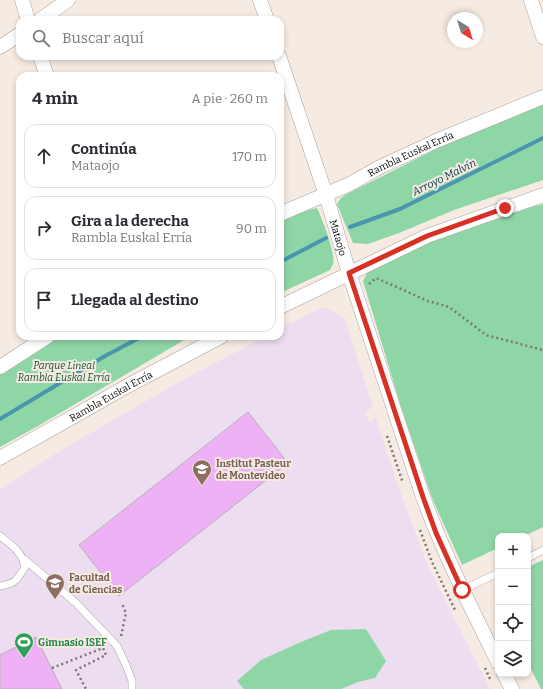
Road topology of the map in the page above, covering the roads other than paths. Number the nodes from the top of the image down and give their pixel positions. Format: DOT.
graph roads {
  1 [pos="22,0"];
  2 [pos="68,0"];
  3 [pos="260,0"];
  4 [pos="531,0"];
  5 [pos="27,16"];
  6 [pos="46,16"];
  7 [pos="266,16"];
  8 [pos="16,37"];
  9 [pos="543,37"];
  10 [pos="0,48"];
  11 [pos="41,60"];
  12 [pos="280,60"];
  13 [pos="46,72"];
  14 [pos="543,97"];
  15 [pos="326,195"];
  16 [pos="543,195"];
  17 [pos="284,212"];
  18 [pos="349,273"];
  19 [pos="284,305"];
  20 [pos="42,340"];
  21 [pos="214,340"];
  22 [pos="0,366"];
  23 [pos="0,458"];
  24 [pos="0,536"];
  25 [pos="543,550"];
  26 [pos="531,556"];
  27 [pos="24,559"];
  28 [pos="495,574"];
  29 [pos="0,586"];
  30 [pos="462,590"];
  31 [pos="495,656"];
  32 [pos="506,677"];
  33 [pos="132,689"];
  34 [pos="512,689"];
  1 -- 5 [label="street"];
  2 -- 6 [label="street"];
  3 -- 7 [label="street"];
  4 -- 9 [label="street"];
  8 -- 10 [label="street"];
  11 -- 13 [label="street"];
  12 -- 15 [label="street, Mataojo"];
  14 -- 15 [label="street, Rambla Euskal Erría"];
  15 -- 17 [label="street, Rambla Euskal Erría"];
  15 -- 18 [label="street, Mataojo"];
  16 -- 18 [label="street"];
  18 -- 19 [label="street"];
  18 -- 30 [label="street, Mataojo"];
  20 -- 22 [label="street"];
  21 -- 23 [label="street, Rambla Euskal Erría"];
  24 -- 27 [label="lane"];
  25 -- 26 [label="lane"];
  27 -- 29 [label="lane"];
  27 -- 33 [label="lane"];
  28 -- 30 [label="lane"];
  30 -- 31 [label="street, Mataojo"];
  32 -- 34 [label="street"];
}
